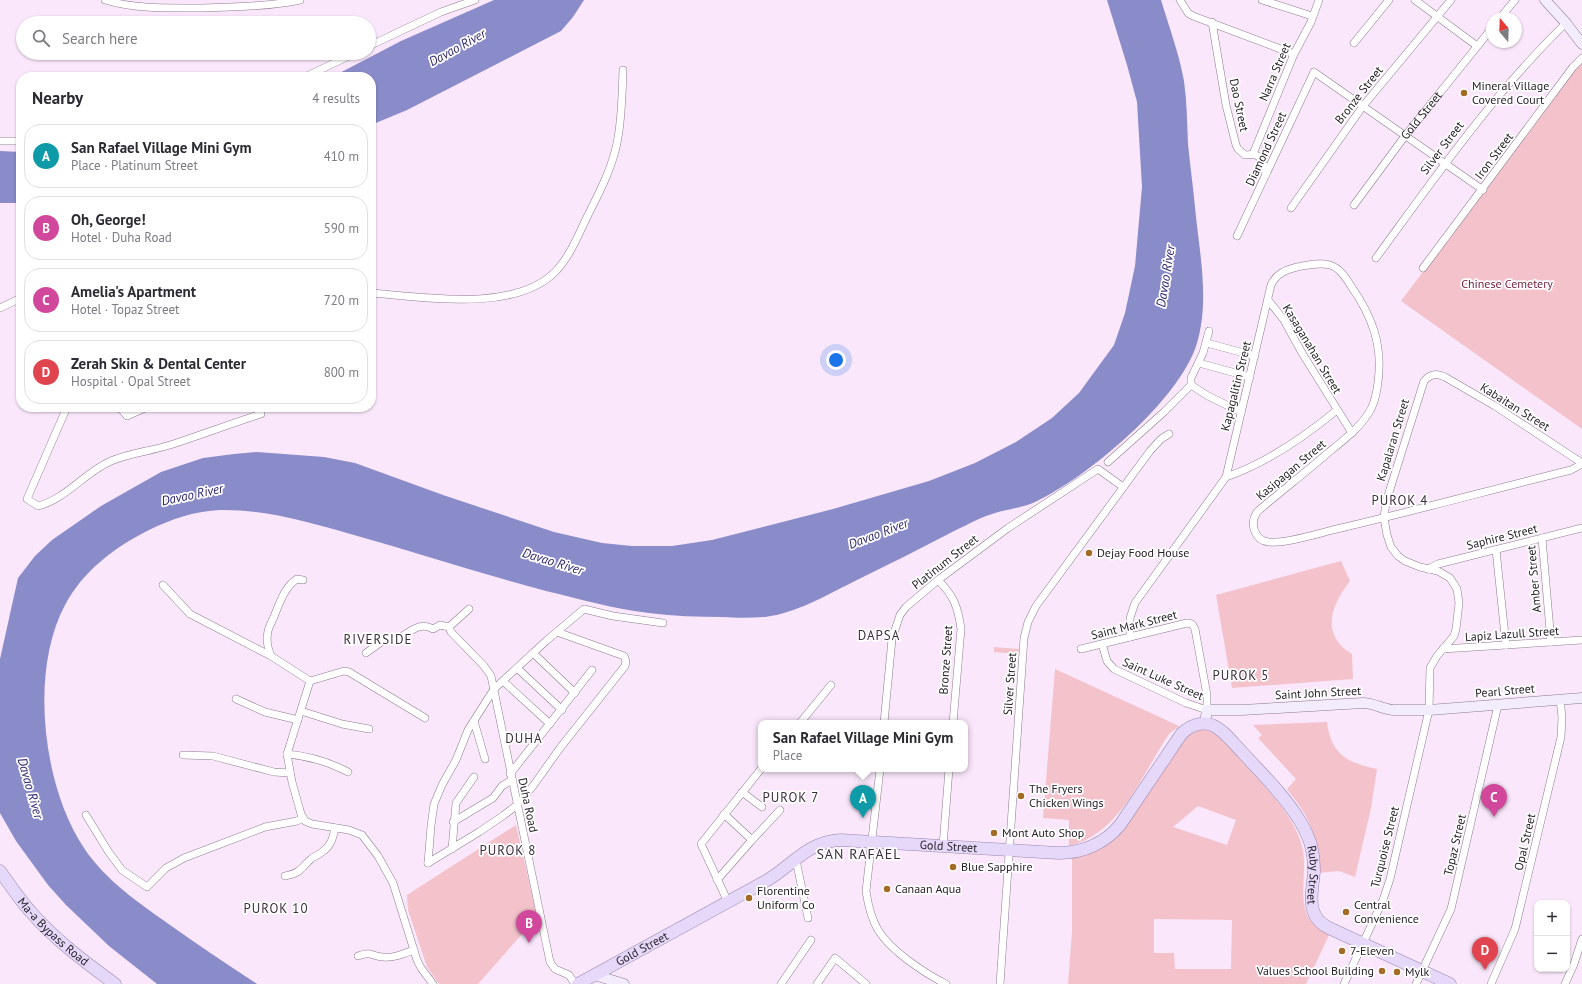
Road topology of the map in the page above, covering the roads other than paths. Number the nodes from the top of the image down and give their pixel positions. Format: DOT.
graph roads {
  1 [pos="105,0"];
  2 [pos="300,0"];
  3 [pos="475,0"];
  4 [pos="1180,0"];
  5 [pos="1262,0"];
  6 [pos="1319,0"];
  7 [pos="1389,0"];
  8 [pos="1415,0"];
  9 [pos="1451,0"];
  10 [pos="1515,0"];
  11 [pos="1545,0"];
  12 [pos="1505,12"];
  13 [pos="1312,16"];
  14 [pos="1437,16"];
  15 [pos="1212,22"];
  16 [pos="1566,23"];
  17 [pos="1486,35"];
  18 [pos="376,43"];
  19 [pos="1354,43"];
  20 [pos="1582,44"];
  21 [pos="1477,46"];
  22 [pos="1294,54"];
  23 [pos="1582,58"];
  24 [pos="340,60"];
  25 [pos="623,70"];
  26 [pos="315,72"];
  27 [pos="1363,106"];
  28 [pos="1405,136"];
  29 [pos="0,141"];
  30 [pos="16,141"];
  31 [pos="1253,154"];
  32 [pos="1444,164"];
  33 [pos="1266,174"];
  34 [pos="1483,190"];
  35 [pos="1354,205"];
  36 [pos="1291,208"];
  37 [pos="1236,236"];
  38 [pos="1376,258"];
  39 [pos="1423,268"];
  40 [pos="376,293"];
  41 [pos="16,300"];
  42 [pos="1268,300"];
  43 [pos="0,308"];
  44 [pos="1210,331"];
  45 [pos="1207,343"];
  46 [pos="1255,356"];
  47 [pos="1199,363"];
  48 [pos="1434,374"];
  49 [pos="1250,377"];
  50 [pos="1191,385"];
  51 [pos="1337,410"];
  52 [pos="65,412"];
  53 [pos="124,412"];
  54 [pos="136,412"];
  55 [pos="1241,412"];
  56 [pos="261,414"];
  57 [pos="1352,433"];
  58 [pos="1169,434"];
  59 [pos="1108,462"];
  60 [pos="1582,464"];
  61 [pos="1226,477"];
  62 [pos="1123,487"];
  63 [pos="1384,518"];
  64 [pos="1582,528"];
  65 [pos="1542,538"];
  66 [pos="1496,550"];
  67 [pos="1428,569"];
  68 [pos="303,580"];
  69 [pos="938,580"];
  70 [pos="163,585"];
  71 [pos="469,608"];
  72 [pos="663,623"];
  73 [pos="449,627"];
  74 [pos="557,632"];
  75 [pos="1130,637"];
  76 [pos="1582,640"];
  77 [pos="1551,642"];
  78 [pos="1102,644"];
  79 [pos="1506,645"];
  80 [pos="1444,649"];
  81 [pos="1081,650"];
  82 [pos="366,653"];
  83 [pos="533,653"];
  84 [pos="271,656"];
  85 [pos="517,668"];
  86 [pos="592,670"];
  87 [pos="310,681"];
  88 [pos="503,681"];
  89 [pos="831,686"];
  90 [pos="494,689"];
  91 [pos="575,692"];
  92 [pos="1582,698"];
  93 [pos="236,699"];
  94 [pos="1560,700"];
  95 [pos="1498,705"];
  96 [pos="562,710"];
  97 [pos="1207,710"];
  98 [pos="1430,710"];
  99 [pos="301,711"];
  100 [pos="425,718"];
  101 [pos="298,720"];
  102 [pos="803,720"];
  103 [pos="884,720"];
  104 [pos="953,720"];
  105 [pos="474,721"];
  106 [pos="1206,723"];
  107 [pos="550,724"];
  108 [pos="370,730"];
  109 [pos="287,754"];
  110 [pos="183,755"];
  111 [pos="485,759"];
  112 [pos="348,772"];
  113 [pos="759,772"];
  114 [pos="880,772"];
  115 [pos="949,772"];
  116 [pos="290,773"];
  117 [pos="474,776"];
  118 [pos="511,777"];
  119 [pos="742,792"];
  120 [pos="517,805"];
  121 [pos="762,807"];
  122 [pos="780,810"];
  123 [pos="724,814"];
  124 [pos="86,815"];
  125 [pos="303,818"];
  126 [pos="453,822"];
  127 [pos="335,828"];
  128 [pos="752,840"];
  129 [pos="873,842"];
  130 [pos="943,846"];
  131 [pos="452,848"];
  132 [pos="1009,851"];
  133 [pos="796,860"];
  134 [pos="0,871"];
  135 [pos="285,876"];
  136 [pos="717,880"];
  137 [pos="728,902"];
  138 [pos="808,918"];
  139 [pos="1582,939"];
  140 [pos="811,940"];
  141 [pos="1363,944"];
  142 [pos="414,950"];
  143 [pos="358,956"];
  144 [pos="1422,971"];
  145 [pos="595,975"];
  146 [pos="856,981"];
  147 [pos="115,984"];
  148 [pos="433,984"];
  149 [pos="576,984"];
  150 [pos="624,984"];
  151 [pos="781,984"];
  152 [pos="817,984"];
  153 [pos="866,984"];
  154 [pos="946,984"];
  155 [pos="1000,984"];
  156 [pos="1344,984"];
  157 [pos="1416,984"];
  158 [pos="1450,984"];
  159 [pos="1491,984"];
  160 [pos="1565,984"];
  1 -- 2 [label="street"];
  3 -- 18 [label="street"];
  4 -- 15 [label="street"];
  5 -- 13 [label="street"];
  6 -- 13 [label="street, Narra Street"];
  7 -- 19 [label="street"];
  8 -- 14 [label="street"];
  9 -- 14 [label="street, Bronze Street"];
  10 -- 12 [label="street"];
  11 -- 16 [label="street"];
  13 -- 22 [label="street, Narra Street"];
  14 -- 21 [label="street"];
  14 -- 27 [label="street, Bronze Street"];
  15 -- 22 [label="street"];
  15 -- 31 [label="street, Dao Street"];
  16 -- 20 [label="street"];
  16 -- 32 [label="street, Silver Street"];
  17 -- 21 [label="street, Gold Street"];
  21 -- 28 [label="street, Gold Street"];
  22 -- 31 [label="street, Narra Street"];
  23 -- 34 [label="street, Iron Street"];
  24 -- 26 [label="street"];
  25 -- 40 [label="street"];
  27 -- 28 [label="street"];
  27 -- 33 [label="street, Diamond Street"];
  27 -- 36 [label="street, Bronze Street"];
  28 -- 32 [label="street"];
  28 -- 35 [label="street, Gold Street"];
  29 -- 30 [label="street"];
  31 -- 33 [label="street, Dao Street"];
  32 -- 34 [label="street"];
  32 -- 38 [label="street, Silver Street"];
  33 -- 37 [label="street, Diamond Street"];
  34 -- 39 [label="street, Iron Street"];
  41 -- 43 [label="street"];
  42 -- 46 [label="street, Kapagalitin Street"];
  42 -- 51 [label="street, Kasaganahan Street"];
  42 -- 57 [label="street, Kasipagan Street"];
  44 -- 45 [label="street"];
  45 -- 46 [label="street"];
  45 -- 47 [label="street"];
  46 -- 49 [label="street, Kapagalitin Street"];
  47 -- 49 [label="street"];
  47 -- 50 [label="street"];
  48 -- 60 [label="street, Kabaitan Street"];
  48 -- 63 [label="street, Kapalaran Street"];
  49 -- 55 [label="street, Kapagalitin Street"];
  50 -- 55 [label="street"];
  50 -- 59 [label="street"];
  51 -- 57 [label="street, Kasaganahan Street"];
  51 -- 61 [label="street, Kasaganahan Street"];
  52 -- 56 [label="street"];
  53 -- 54 [label="street"];
  55 -- 61 [label="street, Kapagalitin Street"];
  57 -- 63 [label="street, Kasipagan Street"];
  58 -- 62 [label="street, Silver Street"];
  60 -- 63 [label="street, Kasipagan Street"];
  61 -- 75 [label="street"];
  62 -- 69 [label="street, Platinum Street"];
  62 -- 132 [label="street, Silver Street"];
  63 -- 67 [label="street, Kapalaran Street"];
  64 -- 65 [label="street, Saphire Street"];
  65 -- 66 [label="street, Saphire Street"];
  65 -- 77 [label="street, Amber Street"];
  66 -- 67 [label="street, Saphire Street"];
  66 -- 79 [label="street"];
  67 -- 80 [label="street, Kapalaran Street"];
  68 -- 84 [label="street"];
  69 -- 103 [label="street, Platinum Street"];
  69 -- 104 [label="street, Bronze Street"];
  70 -- 84 [label="street"];
  71 -- 73 [label="street"];
  72 -- 74 [label="street"];
  73 -- 82 [label="street"];
  73 -- 90 [label="street, Duha Road"];
  74 -- 83 [label="street"];
  74 -- 120 [label="street"];
  75 -- 78 [label="street, Saint Mark Street"];
  75 -- 97 [label="street, Saint Mark Street"];
  76 -- 77 [label="street, Lapiz Lazull Street"];
  77 -- 79 [label="street, Lapiz Lazull Street"];
  78 -- 81 [label="street, Saint Mark Street"];
  78 -- 97 [label="street, Saint Luke Street"];
  79 -- 80 [label="street, Lapiz Lazull Street"];
  80 -- 98 [label="street, Kapalaran Street"];
  83 -- 85 [label="street"];
  83 -- 91 [label="street"];
  84 -- 87 [label="street"];
  85 -- 88 [label="street"];
  85 -- 96 [label="street"];
  86 -- 91 [label="street"];
  87 -- 99 [label="street"];
  87 -- 100 [label="street"];
  88 -- 90 [label="street"];
  88 -- 107 [label="street"];
  89 -- 102 [label="street"];
  90 -- 105 [label="street"];
  90 -- 118 [label="street, Duha Road"];
  91 -- 96 [label="street"];
  92 -- 94 [label="street, Pearl Street"];
  93 -- 101 [label="street"];
  94 -- 95 [label="street, Pearl Street"];
  94 -- 159 [label="street, Opal Street"];
  95 -- 98 [label="street, Pearl Street"];
  95 -- 144 [label="street, Topaz Street"];
  96 -- 107 [label="street"];
  97 -- 98 [label="street, Saint John Street"];
  97 -- 106 [label="street"];
  98 -- 141 [label="street, Turquoise Street"];
  99 -- 101 [label="street"];
  99 -- 108 [label="street"];
  101 -- 109 [label="street"];
  105 -- 111 [label="street"];
  105 -- 131 [label="street"];
  106 -- 132 [label="main road, Gold Street"];
  106 -- 141 [label="main road, Ruby Street"];
  107 -- 118 [label="street"];
  109 -- 112 [label="street"];
  109 -- 116 [label="street"];
  110 -- 116 [label="street"];
  113 -- 119 [label="street"];
  114 -- 129 [label="street"];
  115 -- 130 [label="street"];
  116 -- 125 [label="street"];
  117 -- 126 [label="street"];
  118 -- 120 [label="street, Duha Road"];
  118 -- 126 [label="street"];
  119 -- 121 [label="street"];
  119 -- 123 [label="street"];
  120 -- 131 [label="street"];
  120 -- 149 [label="street, Duha Road"];
  122 -- 128 [label="street"];
  123 -- 128 [label="street"];
  123 -- 136 [label="street"];
  124 -- 125 [label="street"];
  125 -- 127 [label="street"];
  126 -- 131 [label="street"];
  127 -- 135 [label="street"];
  127 -- 142 [label="street"];
  128 -- 136 [label="street"];
  129 -- 130 [label="main road, Gold Street"];
  129 -- 133 [label="main road, Gold Street"];
  129 -- 154 [label="street"];
  130 -- 132 [label="main road, Gold Street"];
  132 -- 155 [label="street, Silver Street"];
  133 -- 137 [label="main road, Gold Street"];
  133 -- 138 [label="street"];
  134 -- 147 [label="main road, Ma-a Bypass Road"];
  136 -- 137 [label="street"];
  137 -- 145 [label="main road, Gold Street"];
  139 -- 160 [label="street"];
  140 -- 151 [label="street"];
  141 -- 144 [label="main road, Ruby Street"];
  141 -- 156 [label="street, Turquoise Street"];
  142 -- 143 [label="street"];
  142 -- 148 [label="street"];
  144 -- 157 [label="street, Topaz Street"];
  144 -- 158 [label="main road, Ruby Street"];
  145 -- 149 [label="main road, Gold Street"];
  145 -- 150 [label="street"];
  146 -- 152 [label="street"];
  146 -- 153 [label="street"];
}
